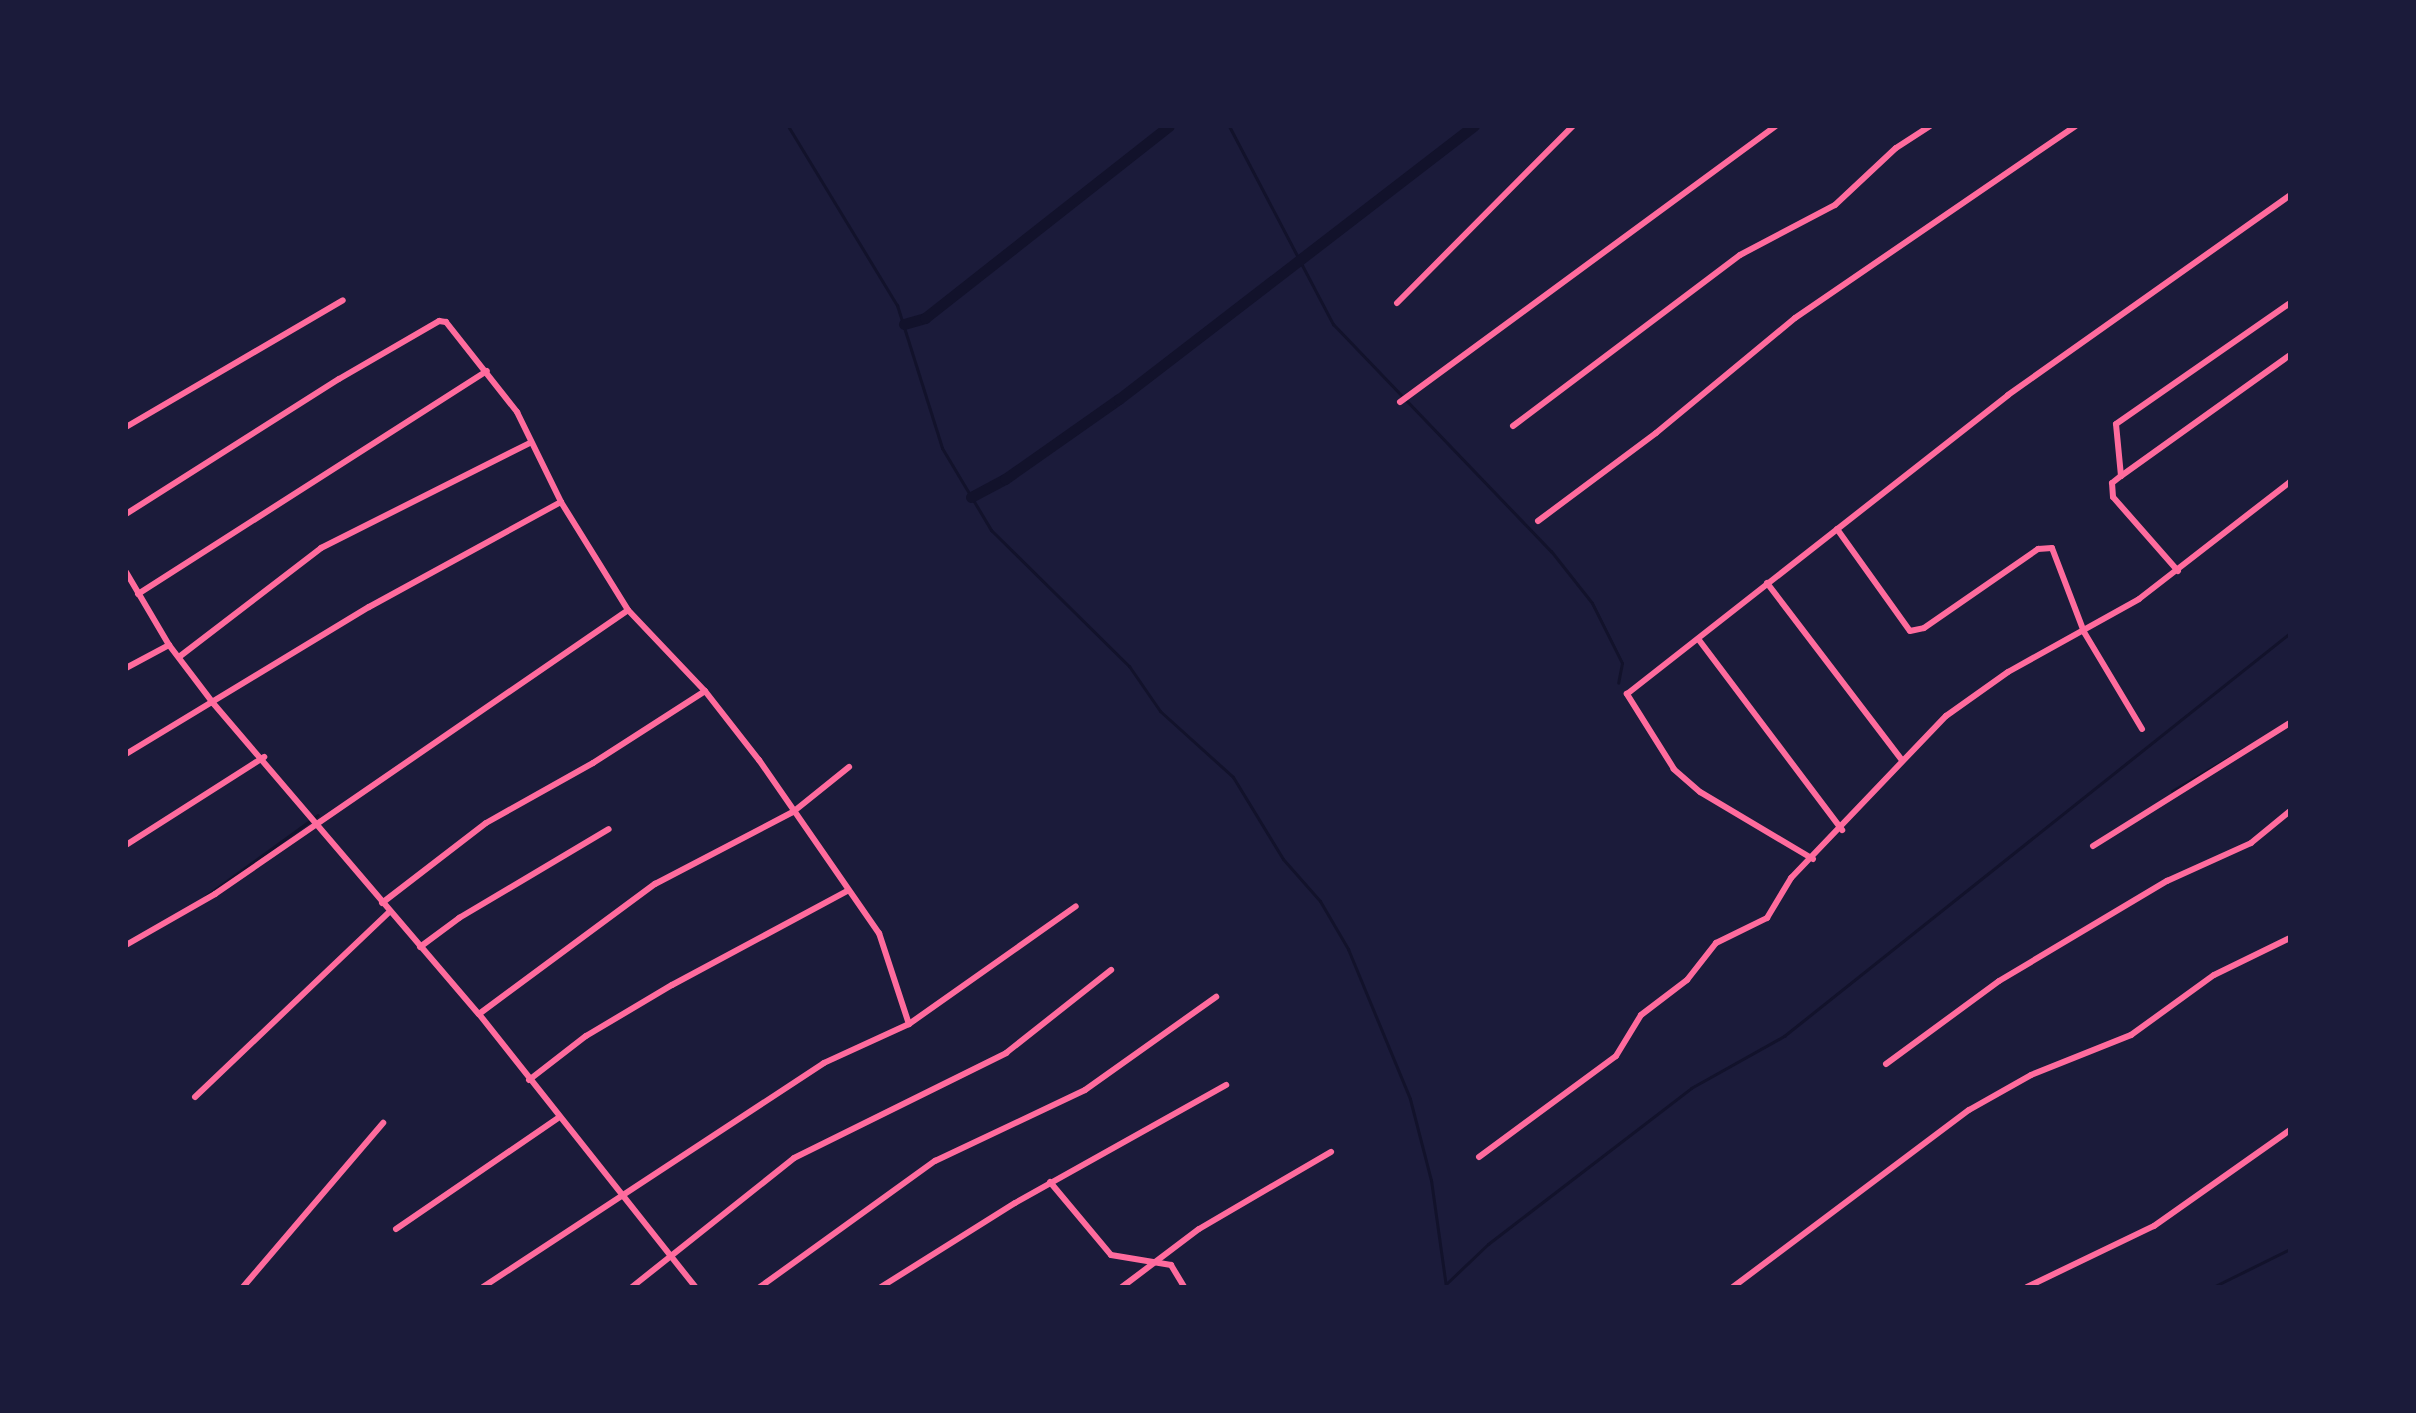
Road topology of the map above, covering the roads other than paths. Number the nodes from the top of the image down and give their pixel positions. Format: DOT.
graph roads {
  1 [pos="1573,126"];
  2 [pos="1776,126"];
  3 [pos="1930,126"];
  4 [pos="2075,126"];
  5 [pos="2290,195"];
  6 [pos="343,300"];
  7 [pos="1397,303"];
  8 [pos="2290,303"];
  9 [pos="2290,355"];
  10 [pos="487,371"];
  11 [pos="1403,400"];
  12 [pos="1513,426"];
  13 [pos="126,427"];
  14 [pos="530,443"];
  15 [pos="2121,476"];
  16 [pos="2290,482"];
  17 [pos="561,502"];
  18 [pos="126,514"];
  19 [pos="1538,521"];
  20 [pos="1837,529"];
  21 [pos="2178,571"];
  22 [pos="126,572"];
  23 [pos="1767,583"];
  24 [pos="129,585"];
  25 [pos="138,594"];
  26 [pos="628,610"];
  27 [pos="2084,632"];
  28 [pos="1699,640"];
  29 [pos="169,645"];
  30 [pos="179,657"];
  31 [pos="126,668"];
  32 [pos="705,691"];
  33 [pos="213,703"];
  34 [pos="2290,723"];
  35 [pos="2142,729"];
  36 [pos="126,754"];
  37 [pos="264,757"];
  38 [pos="1902,760"];
  39 [pos="849,767"];
  40 [pos="2290,811"];
  41 [pos="793,812"];
  42 [pos="316,824"];
  43 [pos="609,829"];
  44 [pos="1842,830"];
  45 [pos="126,845"];
  46 [pos="2093,846"];
  47 [pos="1813,859"];
  48 [pos="847,891"];
  49 [pos="382,903"];
  50 [pos="1076,906"];
  51 [pos="389,912"];
  52 [pos="2290,938"];
  53 [pos="126,945"];
  54 [pos="420,947"];
  55 [pos="1111,970"];
  56 [pos="1216,997"];
  57 [pos="479,1014"];
  58 [pos="909,1024"];
  59 [pos="1886,1064"];
  60 [pos="529,1080"];
  61 [pos="1226,1085"];
  62 [pos="195,1097"];
  63 [pos="558,1118"];
  64 [pos="383,1123"];
  65 [pos="2290,1130"];
  66 [pos="1331,1152"];
  67 [pos="1479,1157"];
  68 [pos="1050,1182"];
  69 [pos="618,1196"];
  70 [pos="396,1229"];
  71 [pos="668,1257"];
  72 [pos="1158,1259"];
  73 [pos="243,1287"];
  74 [pos="483,1287"];
  75 [pos="632,1287"];
  76 [pos="695,1287"];
  77 [pos="760,1287"];
  78 [pos="881,1287"];
  79 [pos="1122,1287"];
  80 [pos="1184,1287"];
  81 [pos="1733,1287"];
  82 [pos="2027,1287"];
  1 -- 7 [label="street"];
  2 -- 11 [label="street"];
  3 -- 12 [label="street"];
  4 -- 19 [label="street"];
  5 -- 20 [label="street"];
  6 -- 13 [label="street"];
  8 -- 15 [label="street"];
  9 -- 15 [label="street"];
  10 -- 14 [label="street"];
  10 -- 18 [label="street"];
  10 -- 25 [label="street"];
  14 -- 17 [label="street"];
  14 -- 30 [label="street"];
  15 -- 21 [label="street"];
  16 -- 21 [label="street"];
  17 -- 26 [label="street"];
  17 -- 33 [label="street"];
  20 -- 23 [label="street"];
  20 -- 27 [label="street"];
  21 -- 27 [label="street"];
  22 -- 24 [label="street"];
  23 -- 28 [label="street"];
  23 -- 38 [label="street"];
  24 -- 25 [label="street"];
  25 -- 29 [label="street"];
  26 -- 32 [label="street"];
  26 -- 42 [label="street"];
  27 -- 35 [label="street"];
  27 -- 38 [label="street"];
  28 -- 44 [label="street"];
  28 -- 47 [label="street"];
  29 -- 30 [label="street"];
  29 -- 31 [label="street"];
  30 -- 33 [label="street"];
  32 -- 41 [label="street"];
  32 -- 49 [label="street"];
  33 -- 36 [label="street"];
  33 -- 37 [label="street"];
  34 -- 46 [label="street"];
  37 -- 42 [label="street"];
  37 -- 45 [label="street"];
  38 -- 44 [label="street"];
  39 -- 41 [label="street"];
  40 -- 59 [label="street"];
  41 -- 48 [label="street"];
  41 -- 57 [label="street"];
  42 -- 49 [label="street"];
  42 -- 53 [label="street"];
  43 -- 54 [label="street"];
  44 -- 47 [label="street"];
  47 -- 67 [label="street"];
  48 -- 58 [label="street"];
  48 -- 60 [label="street"];
  49 -- 51 [label="street"];
  50 -- 58 [label="street"];
  51 -- 54 [label="street"];
  51 -- 62 [label="street"];
  52 -- 81 [label="street"];
  54 -- 57 [label="street"];
  55 -- 71 [label="street"];
  56 -- 77 [label="street"];
  57 -- 60 [label="street"];
  58 -- 69 [label="street"];
  60 -- 63 [label="street"];
  61 -- 68 [label="street"];
  63 -- 69 [label="street"];
  63 -- 70 [label="street"];
  64 -- 73 [label="street"];
  65 -- 82 [label="street"];
  66 -- 72 [label="street"];
  68 -- 72 [label="street"];
  68 -- 78 [label="street"];
  69 -- 71 [label="street"];
  69 -- 74 [label="street"];
  71 -- 75 [label="street"];
  71 -- 76 [label="street"];
  72 -- 79 [label="street"];
  72 -- 80 [label="street"];
}
